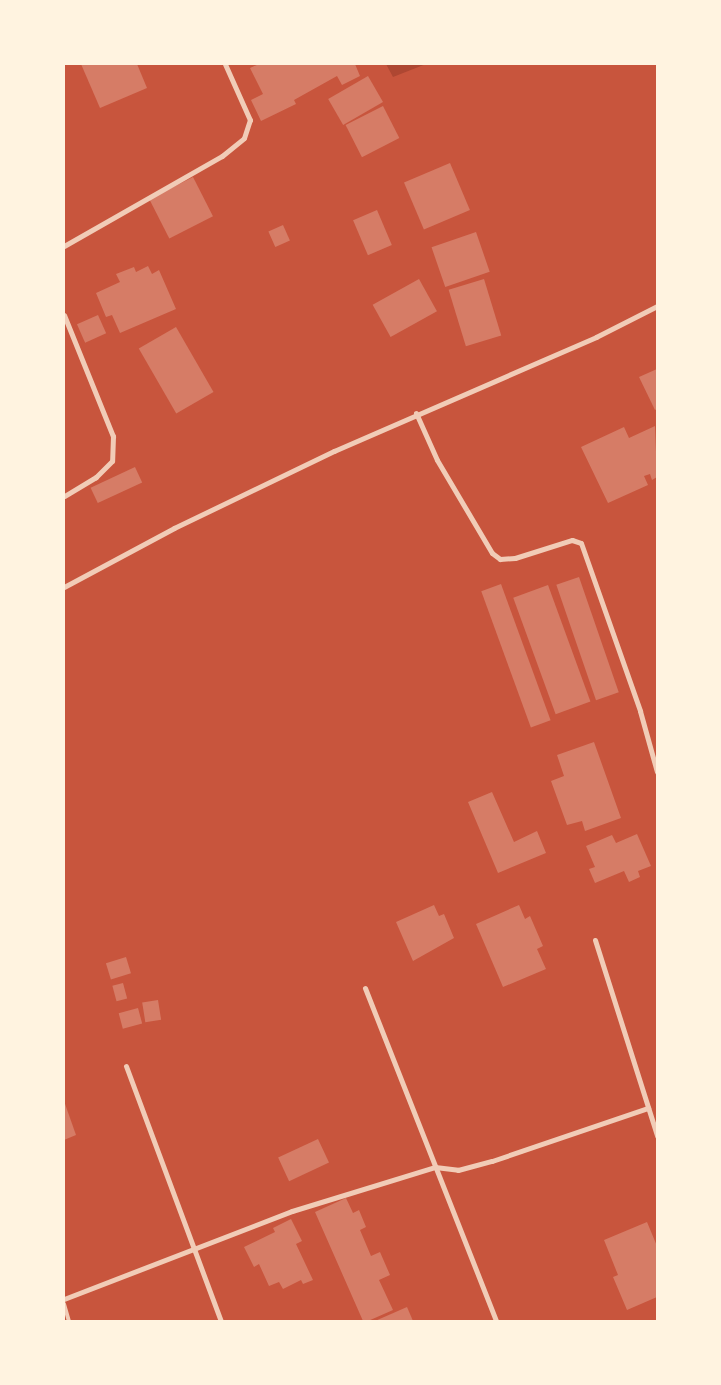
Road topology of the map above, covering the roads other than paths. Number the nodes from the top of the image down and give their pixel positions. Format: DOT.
graph roads {
  1 [pos="225,64"];
  2 [pos="64,246"];
  3 [pos="657,306"];
  4 [pos="64,315"];
  5 [pos="416,413"];
  6 [pos="64,496"];
  7 [pos="64,587"];
  8 [pos="657,772"];
  9 [pos="595,940"];
  10 [pos="365,988"];
  11 [pos="126,1066"];
  12 [pos="648,1108"];
  13 [pos="657,1136"];
  14 [pos="435,1167"];
  15 [pos="195,1250"];
  16 [pos="64,1299"];
  17 [pos="64,1304"];
  18 [pos="69,1321"];
  19 [pos="222,1321"];
  20 [pos="496,1321"];
  1 -- 2 [label="street"];
  3 -- 5 [label="street"];
  4 -- 6 [label="street"];
  5 -- 7 [label="street"];
  5 -- 8 [label="street"];
  9 -- 12 [label="street"];
  10 -- 14 [label="street"];
  11 -- 15 [label="street"];
  12 -- 13 [label="street"];
  12 -- 14 [label="street"];
  14 -- 15 [label="street"];
  14 -- 20 [label="street"];
  15 -- 16 [label="street"];
  15 -- 19 [label="street"];
  17 -- 18 [label="lane"];
}
